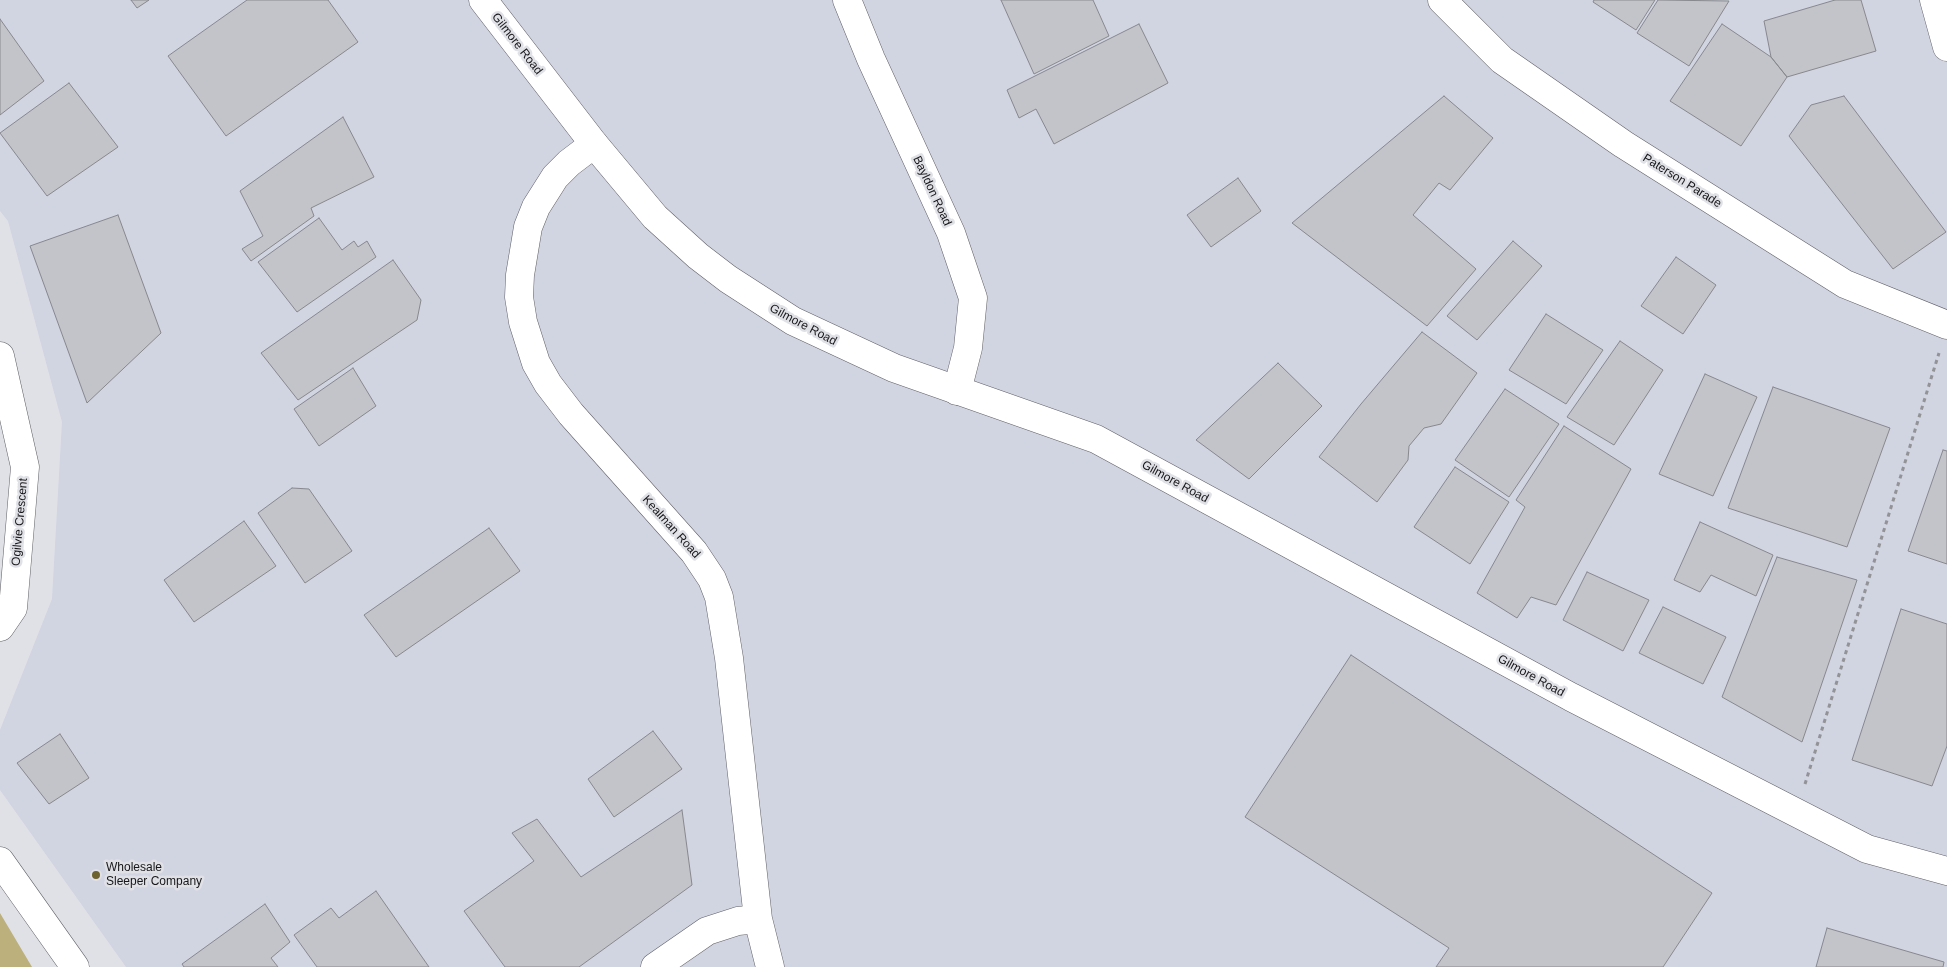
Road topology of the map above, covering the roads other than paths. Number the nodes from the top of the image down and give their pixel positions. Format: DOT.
graph roads {
  1 [pos="483,0"];
  2 [pos="847,0"];
  3 [pos="1442,0"];
  4 [pos="1934,0"];
  5 [pos="1947,48"];
  6 [pos="594,144"];
  7 [pos="1944,335"];
  8 [pos="0,356"];
  9 [pos="958,391"];
  10 [pos="0,627"];
  11 [pos="0,861"];
  12 [pos="1947,871"];
  13 [pos="758,919"];
  14 [pos="768,959"];
  15 [pos="75,967"];
  16 [pos="655,967"];
  17 [pos="792,967"];
  1 -- 6 [label="street, Gilmore Road"];
  2 -- 9 [label="street, Bayldon Road"];
  3 -- 7 [label="street, Paterson Parade"];
  4 -- 5 [label="street"];
  6 -- 9 [label="street, Gilmore Road"];
  6 -- 13 [label="street, Kealman Road"];
  8 -- 10 [label="street, Ogilvie Crescent"];
  9 -- 12 [label="street, Gilmore Road"];
  11 -- 15 [label="street"];
  13 -- 14 [label="street, Kealman Road"];
  13 -- 16 [label="street"];
  14 -- 17 [label="street"];
}
